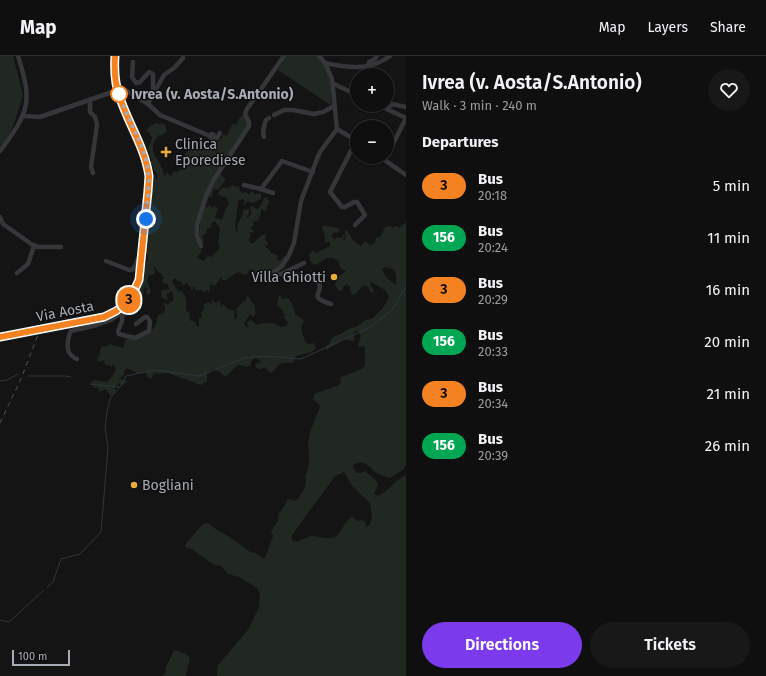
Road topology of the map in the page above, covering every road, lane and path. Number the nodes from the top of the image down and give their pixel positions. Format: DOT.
graph roads {
  1 [pos="18,56"];
  2 [pos="115,56"];
  3 [pos="284,56"];
  4 [pos="319,56"];
  5 [pos="377,56"];
  6 [pos="390,56"];
  7 [pos="183,58"];
  8 [pos="133,62"];
  9 [pos="325,63"];
  10 [pos="368,66"];
  11 [pos="332,83"];
  12 [pos="117,88"];
  13 [pos="350,92"];
  14 [pos="153,94"];
  15 [pos="90,99"];
  16 [pos="148,104"];
  17 [pos="394,104"];
  18 [pos="334,106"];
  19 [pos="406,106"];
  20 [pos="393,112"];
  21 [pos="274,115"];
  22 [pos="24,116"];
  23 [pos="269,118"];
  24 [pos="406,118"];
  25 [pos="337,129"];
  26 [pos="220,133"];
  27 [pos="264,137"];
  28 [pos="350,137"];
  29 [pos="394,142"];
  30 [pos="0,151"];
  31 [pos="350,154"];
  32 [pos="393,164"];
  33 [pos="313,172"];
  34 [pos="93,173"];
  35 [pos="406,175"];
  36 [pos="244,185"];
  37 [pos="261,189"];
  38 [pos="273,193"];
  39 [pos="0,217"];
  40 [pos="355,225"];
  41 [pos="34,245"];
  42 [pos="201,246"];
  43 [pos="61,247"];
  44 [pos="142,253"];
  45 [pos="106,261"];
  46 [pos="304,263"];
  47 [pos="279,272"];
  48 [pos="17,273"];
  49 [pos="262,281"];
  50 [pos="133,293"];
  51 [pos="331,304"];
  52 [pos="123,311"];
  53 [pos="136,324"];
  54 [pos="0,337"];
  55 [pos="77,359"];
  1 -- 22 [label="street"];
  2 -- 12 [label="main road, Via Aosta"];
  3 -- 42 [label="street"];
  4 -- 9 [label="street"];
  5 -- 10 [label="street"];
  6 -- 10 [label="street"];
  7 -- 14 [label="street"];
  8 -- 14 [label="street"];
  9 -- 10 [label="street"];
  9 -- 11 [label="street"];
  11 -- 13 [label="street"];
  11 -- 18 [label="street"];
  12 -- 15 [label="street"];
  12 -- 16 [label="street"];
  12 -- 44 [label="main road, Via Aosta"];
  14 -- 16 [label="street"];
  15 -- 22 [label="street"];
  15 -- 34 [label="street"];
  16 -- 26 [label="street"];
  17 -- 19 [label="street"];
  18 -- 21 [label="street"];
  18 -- 25 [label="street"];
  20 -- 24 [label="street"];
  22 -- 30 [label="street"];
  23 -- 27 [label="street"];
  24 -- 29 [label="street"];
  25 -- 28 [label="street"];
  25 -- 33 [label="street"];
  31 -- 40 [label="street"];
  32 -- 35 [label="street"];
  33 -- 37 [label="street"];
  33 -- 47 [label="street"];
  36 -- 37 [label="street"];
  37 -- 38 [label="street"];
  39 -- 41 [label="street"];
  41 -- 43 [label="street"];
  41 -- 48 [label="street"];
  44 -- 45 [label="street, Via Aosta"];
  44 -- 50 [label="main road, Via Aosta"];
  46 -- 47 [label="street"];
  47 -- 49 [label="street"];
  47 -- 51 [label="street"];
  50 -- 52 [label="street"];
  50 -- 54 [label="main road, Via Aosta"];
  52 -- 53 [label="street"];
  52 -- 55 [label="street"];
}
